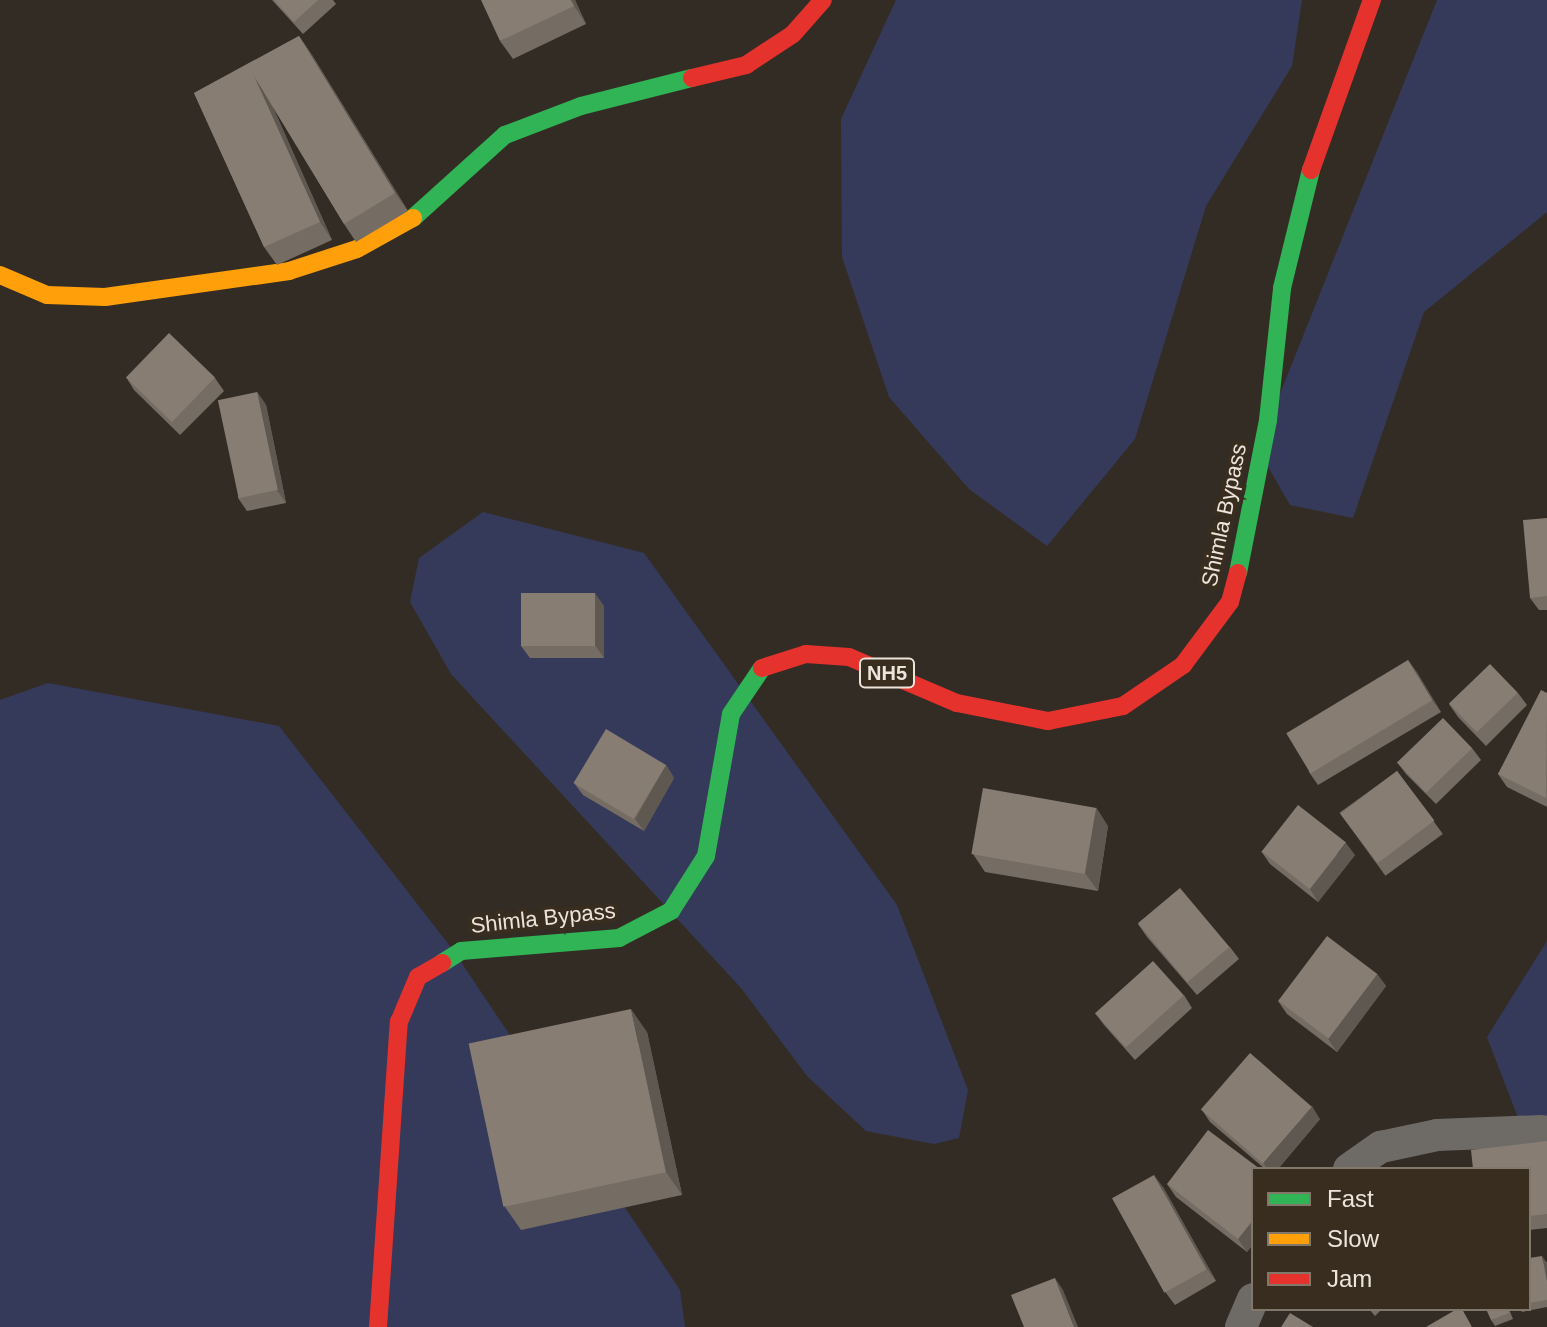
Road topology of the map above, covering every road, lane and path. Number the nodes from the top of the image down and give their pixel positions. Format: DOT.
graph roads {
  1 [pos="823,0"];
  2 [pos="1372,0"];
  3 [pos="0,275"];
  4 [pos="1542,1131"];
  5 [pos="1352,1167"];
  6 [pos="1251,1304"];
  7 [pos="378,1327"];
  8 [pos="1241,1327"];
  1 -- 3 [label="main road"];
  2 -- 7 [label="main road, Shimla Bypass / NH5"];
  4 -- 5 [label="street"];
  6 -- 8 [label="street"];
}
